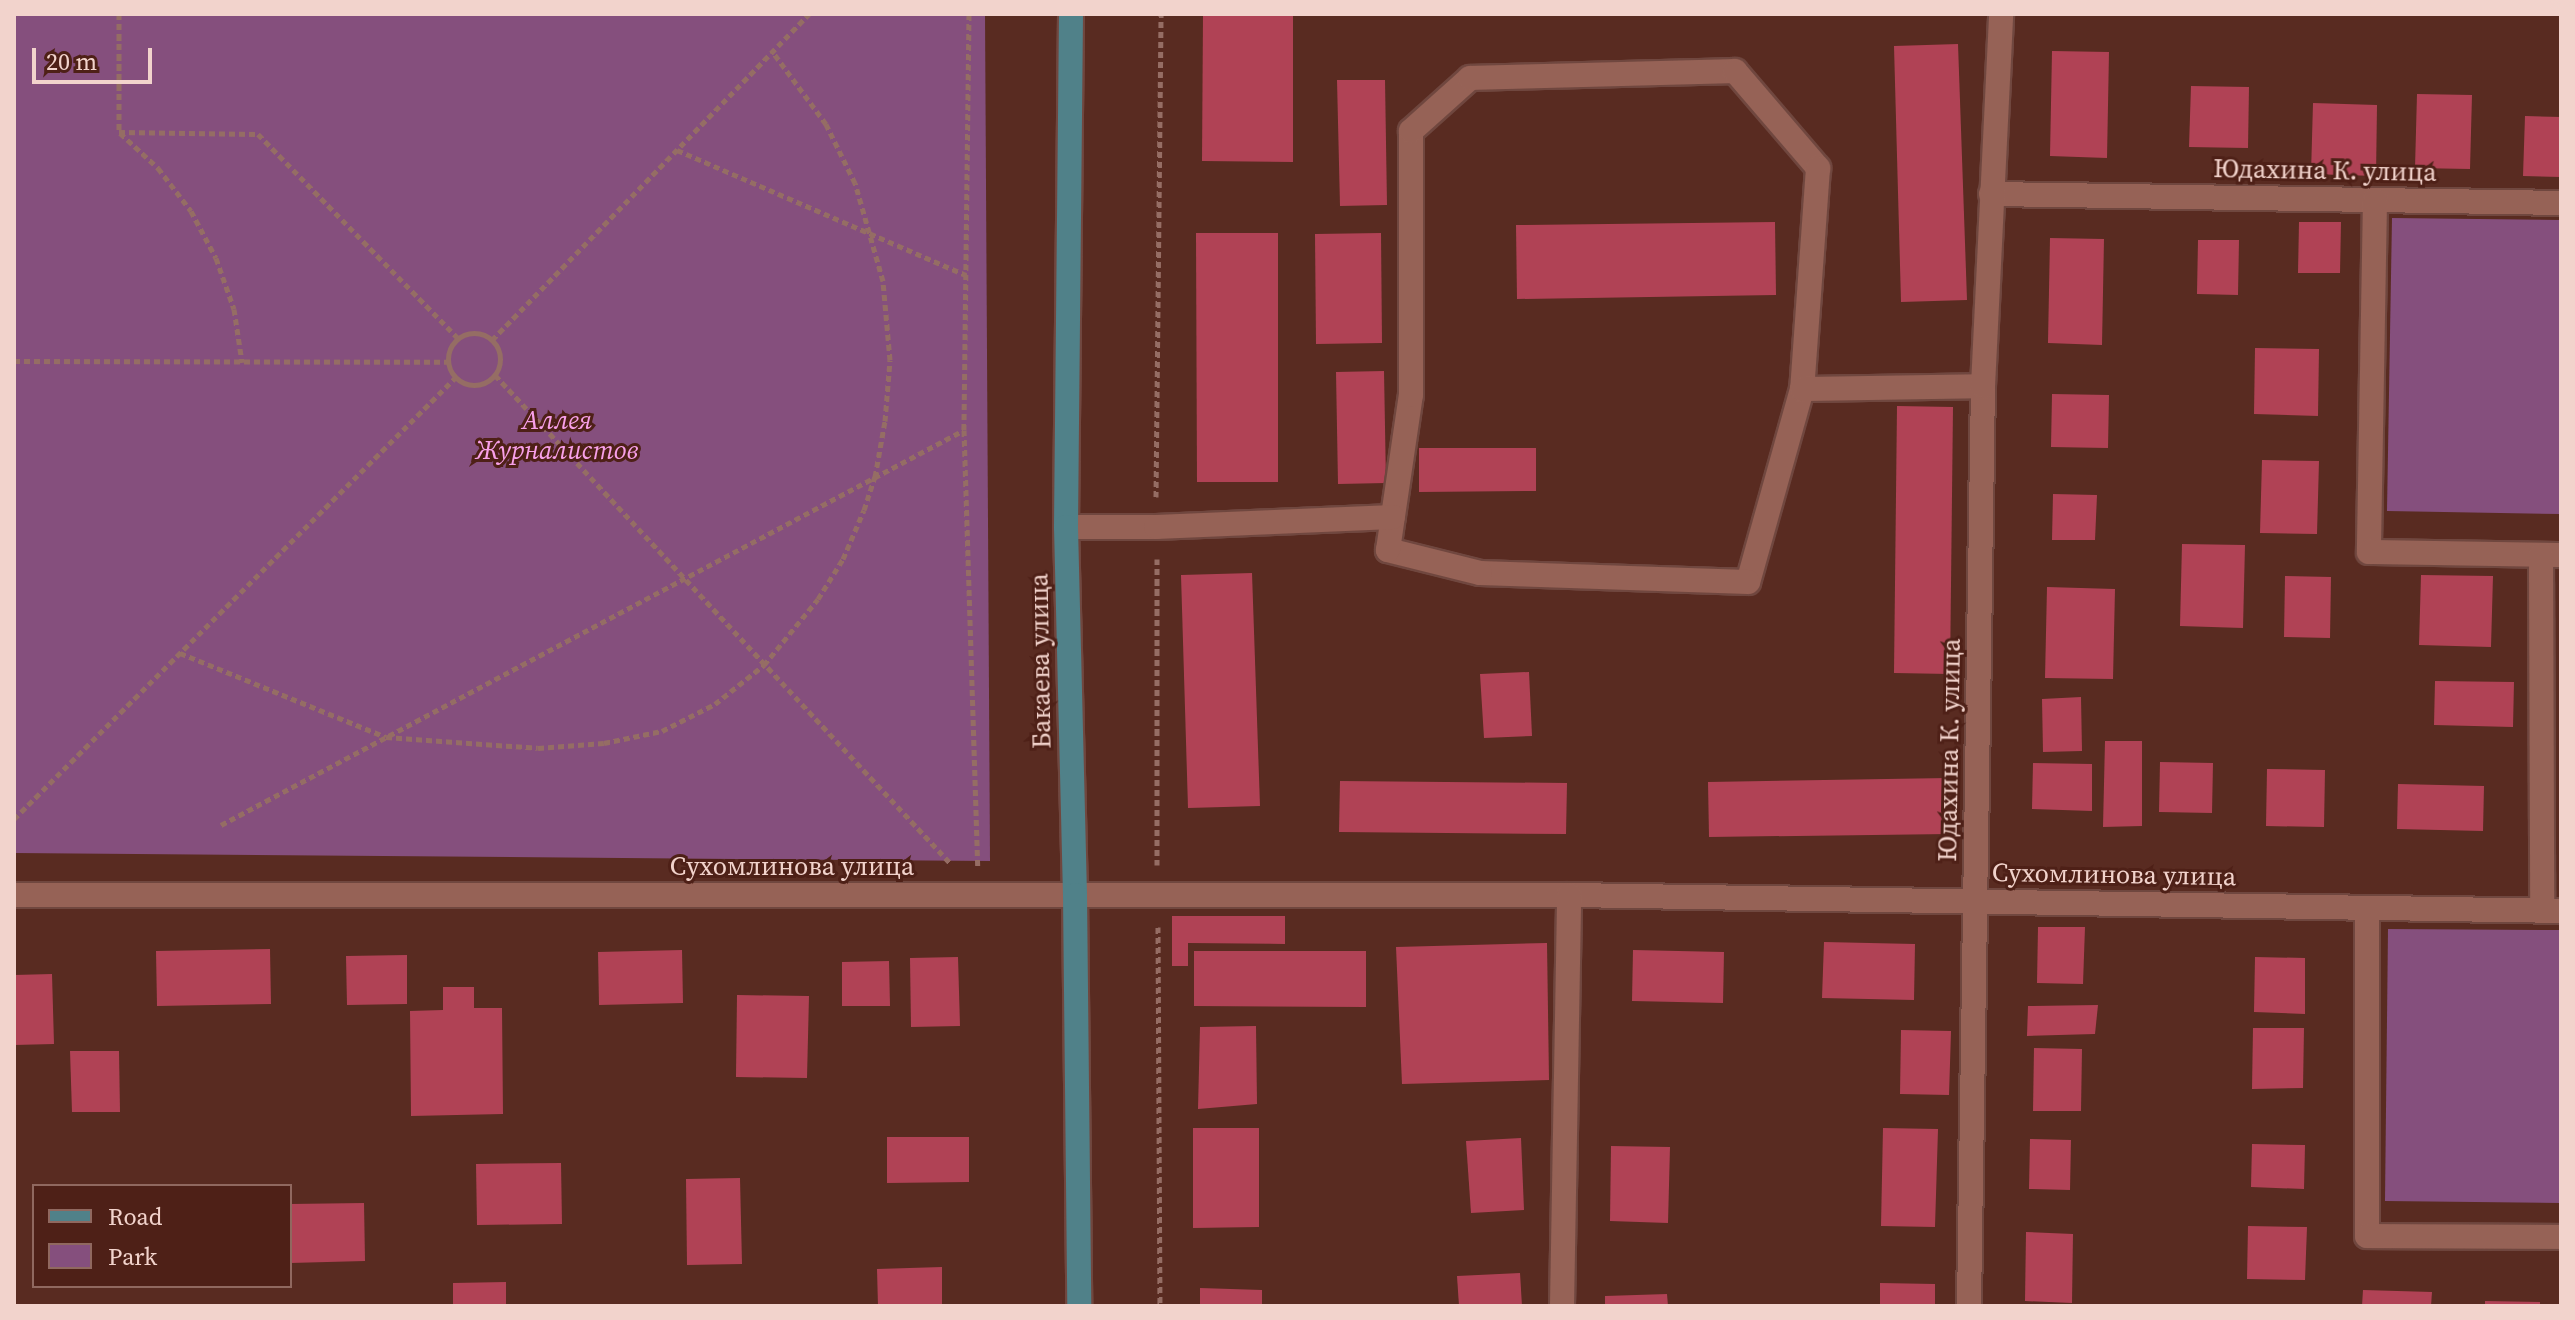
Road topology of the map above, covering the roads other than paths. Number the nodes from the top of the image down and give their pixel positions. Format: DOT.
graph roads {
  1 [pos="1071,14"];
  2 [pos="2001,14"];
  3 [pos="1991,194"];
  4 [pos="2375,200"];
  5 [pos="2561,203"];
  6 [pos="1983,386"];
  7 [pos="1802,389"];
  8 [pos="1393,517"];
  9 [pos="1066,527"];
  10 [pos="2551,555"];
  11 [pos="14,895"];
  12 [pos="1075,895"];
  13 [pos="1569,895"];
  14 [pos="1976,900"];
  15 [pos="2367,908"];
  16 [pos="2551,911"];
  17 [pos="2561,1237"];
  18 [pos="1079,1306"];
  19 [pos="1562,1306"];
  20 [pos="1969,1306"];
  1 -- 9 [label="main road, Бакаева улица"];
  2 -- 3 [label="street, Юдахина К. улица"];
  3 -- 4 [label="street, Юдахина К. улица"];
  3 -- 6 [label="street, Юдахина К. улица"];
  4 -- 5 [label="street, Юдахина К. улица"];
  4 -- 10 [label="street"];
  6 -- 7 [label="street"];
  6 -- 14 [label="street, Юдахина К. улица"];
  7 -- 8 [label="street"];
  7 -- 8 [label="street"];
  8 -- 9 [label="street"];
  9 -- 12 [label="main road, Бакаева улица"];
  10 -- 16 [label="street"];
  11 -- 12 [label="street, Сухомлинова улица"];
  12 -- 13 [label="street, Сухомлинова улица"];
  12 -- 18 [label="main road, Бакаева улица"];
  13 -- 14 [label="street, Сухомлинова улица"];
  13 -- 19 [label="street"];
  14 -- 15 [label="street, Сухомлинова улица"];
  14 -- 20 [label="street, Юдахина К. улица"];
  15 -- 16 [label="street, Сухомлинова улица"];
  15 -- 17 [label="street"];
}
